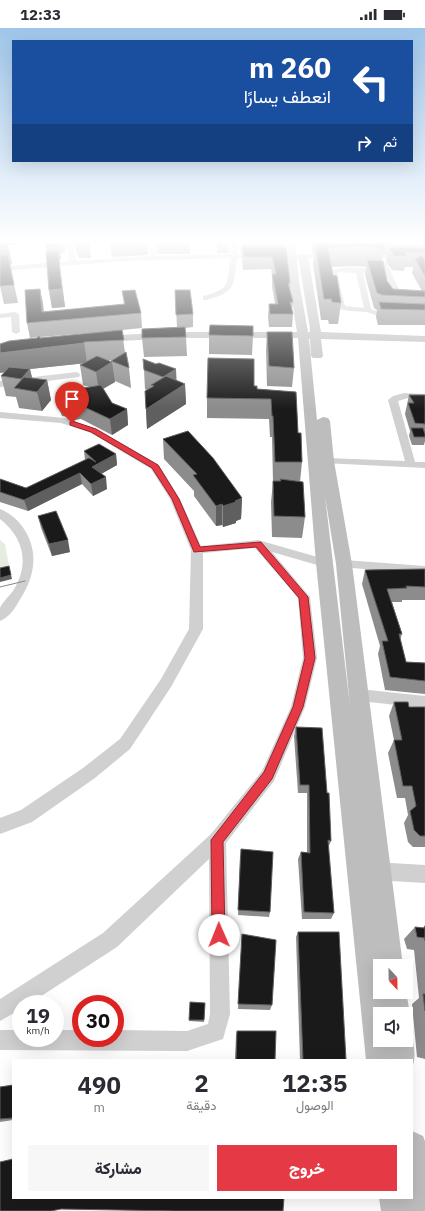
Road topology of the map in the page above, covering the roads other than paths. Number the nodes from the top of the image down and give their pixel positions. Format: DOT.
graph roads {
  1 [pos="299,298"];
  2 [pos="340,298"];
  3 [pos="365,298"];
  4 [pos="400,298"];
  5 [pos="425,303"];
  6 [pos="368,310"];
  7 [pos="0,316"];
  8 [pos="425,316"];
  9 [pos="309,332"];
  10 [pos="425,333"];
  11 [pos="88,337"];
  12 [pos="16,339"];
  13 [pos="425,339"];
  14 [pos="76,375"];
  15 [pos="0,384"];
  16 [pos="425,397"];
  17 [pos="0,415"];
  18 [pos="327,461"];
  19 [pos="411,464"];
  20 [pos="425,464"];
  21 [pos="0,513"];
  22 [pos="258,544"];
  23 [pos="197,550"];
  24 [pos="324,563"];
  25 [pos="344,564"];
  26 [pos="425,570"];
  27 [pos="0,616"];
  28 [pos="359,695"];
  29 [pos="425,702"];
  30 [pos="0,826"];
  31 [pos="217,840"];
  32 [pos="359,871"];
  33 [pos="378,871"];
  34 [pos="425,874"];
  35 [pos="389,959"];
  36 [pos="0,1011"];
  37 [pos="0,1040"];
  38 [pos="400,1047"];
  39 [pos="380,1059"];
  40 [pos="401,1059"];
  41 [pos="413,1155"];
  42 [pos="395,1199"];
  43 [pos="397,1211"];
  44 [pos="420,1211"];
  1 -- 9 [label="main road"];
  2 -- 6 [label="street"];
  3 -- 6 [label="street"];
  4 -- 5 [label="street"];
  6 -- 8 [label="street"];
  7 -- 12 [label="street"];
  9 -- 10 [label="main road"];
  9 -- 11 [label="main road"];
  9 -- 13 [label="main road"];
  9 -- 18 [label="main road"];
  9 -- 24 [label="main road"];
  14 -- 15 [label="street"];
  16 -- 19 [label="street"];
  17 -- 23 [label="street"];
  18 -- 19 [label="street"];
  18 -- 25 [label="main road"];
  19 -- 20 [label="street"];
  21 -- 27 [label="street"];
  22 -- 23 [label="street"];
  22 -- 24 [label="street"];
  22 -- 31 [label="street"];
  23 -- 30 [label="street"];
  24 -- 32 [label="main road"];
  25 -- 26 [label="street"];
  25 -- 28 [label="main road"];
  28 -- 29 [label="street"];
  28 -- 33 [label="main road"];
  31 -- 36 [label="street"];
  31 -- 37 [label="street"];
  32 -- 33 [label="street"];
  32 -- 39 [label="main road"];
  33 -- 34 [label="street"];
  33 -- 35 [label="main road"];
  38 -- 40 [label="main road"];
  41 -- 44 [label="main road"];
  42 -- 43 [label="main road"];
}
